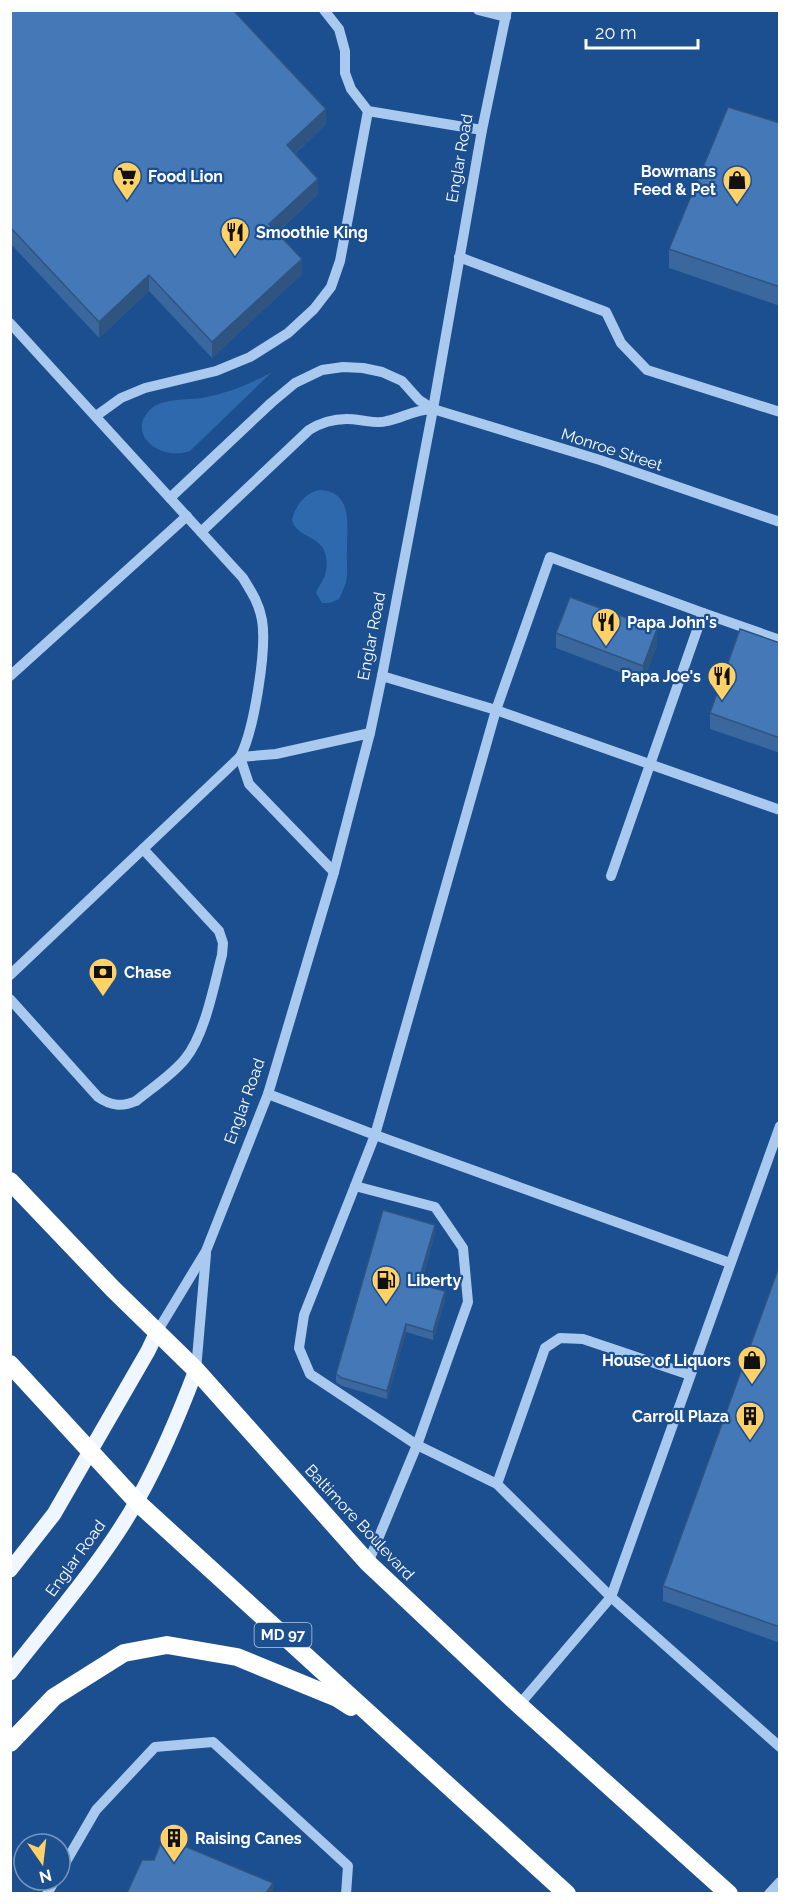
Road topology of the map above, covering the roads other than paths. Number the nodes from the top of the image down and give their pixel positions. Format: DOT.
graph roads {
  1 [pos="324,10"];
  2 [pos="478,10"];
  3 [pos="506,14"];
  4 [pos="368,111"];
  5 [pos="482,130"];
  6 [pos="459,257"];
  7 [pos="10,323"];
  8 [pos="433,409"];
  9 [pos="780,412"];
  10 [pos="96,416"];
  11 [pos="170,498"];
  12 [pos="187,516"];
  13 [pos="780,522"];
  14 [pos="201,532"];
  15 [pos="703,613"];
  16 [pos="780,640"];
  17 [pos="382,675"];
  18 [pos="10,676"];
  19 [pos="495,710"];
  20 [pos="370,733"];
  21 [pos="240,757"];
  22 [pos="651,764"];
  23 [pos="780,810"];
  24 [pos="143,849"];
  25 [pos="334,872"];
  26 [pos="611,876"];
  27 [pos="10,975"];
  28 [pos="10,999"];
  29 [pos="268,1094"];
  30 [pos="780,1126"];
  31 [pos="375,1136"];
  32 [pos="10,1180"];
  33 [pos="355,1186"];
  34 [pos="206,1251"];
  35 [pos="730,1263"];
  36 [pos="157,1332"];
  37 [pos="10,1364"];
  38 [pos="196,1370"];
  39 [pos="690,1375"];
  40 [pos="417,1444"];
  41 [pos="90,1452"];
  42 [pos="498,1484"];
  43 [pos="137,1502"];
  44 [pos="368,1563"];
  45 [pos="10,1570"];
  46 [pos="610,1597"];
  47 [pos="10,1673"];
  48 [pos="519,1705"];
  49 [pos="10,1743"];
  50 [pos="403,1744"];
  51 [pos="780,1747"];
  52 [pos="72,1851"];
  53 [pos="780,1882"];
  54 [pos="346,1893"];
  55 [pos="567,1893"];
  56 [pos="729,1893"];
  57 [pos="769,1893"];
  1 -- 4 [label="street"];
  2 -- 3 [label="street"];
  3 -- 5 [label="street, Englar Road"];
  4 -- 5 [label="street"];
  4 -- 10 [label="street"];
  5 -- 6 [label="street, Englar Road"];
  6 -- 8 [label="street, Englar Road"];
  6 -- 9 [label="street"];
  7 -- 10 [label="street"];
  8 -- 11 [label="street"];
  8 -- 13 [label="street, Monroe Street"];
  8 -- 14 [label="street"];
  8 -- 17 [label="street, Englar Road"];
  10 -- 11 [label="street"];
  11 -- 12 [label="street"];
  12 -- 14 [label="street"];
  12 -- 18 [label="street"];
  14 -- 21 [label="street"];
  15 -- 16 [label="street"];
  15 -- 19 [label="street"];
  15 -- 22 [label="street"];
  17 -- 19 [label="street"];
  17 -- 20 [label="street, Englar Road"];
  19 -- 22 [label="street"];
  19 -- 31 [label="street"];
  20 -- 21 [label="street"];
  20 -- 25 [label="street, Englar Road"];
  21 -- 24 [label="street"];
  21 -- 25 [label="street"];
  22 -- 23 [label="street"];
  22 -- 26 [label="street"];
  24 -- 27 [label="street"];
  24 -- 28 [label="street"];
  25 -- 29 [label="street, Englar Road"];
  29 -- 31 [label="street"];
  29 -- 34 [label="street, Englar Road"];
  30 -- 35 [label="street"];
  31 -- 33 [label="street"];
  31 -- 35 [label="street"];
  32 -- 36 [label="highway, Baltimore Boulevard"];
  33 -- 40 [label="street"];
  33 -- 40 [label="street"];
  34 -- 36 [label="street, Englar Road"];
  34 -- 38 [label="street, Englar Road"];
  35 -- 39 [label="street"];
  36 -- 38 [label="highway, Baltimore Boulevard"];
  36 -- 41 [label="main road, Englar Road"];
  37 -- 41 [label="highway, MD 97"];
  38 -- 43 [label="main road, Englar Road"];
  38 -- 44 [label="highway, Baltimore Boulevard"];
  39 -- 42 [label="street"];
  39 -- 46 [label="street"];
  40 -- 42 [label="street"];
  40 -- 44 [label="street"];
  41 -- 43 [label="highway, MD 97"];
  41 -- 45 [label="main road, Englar Road"];
  42 -- 46 [label="street"];
  43 -- 47 [label="main road, Englar Road"];
  43 -- 50 [label="highway, MD 97"];
  44 -- 48 [label="highway, Baltimore Boulevard"];
  46 -- 48 [label="street"];
  46 -- 51 [label="street"];
  48 -- 56 [label="highway, Baltimore Boulevard"];
  49 -- 50 [label="highway"];
  50 -- 55 [label="highway, MD 97"];
  52 -- 54 [label="street"];
  53 -- 57 [label="street"];
}
